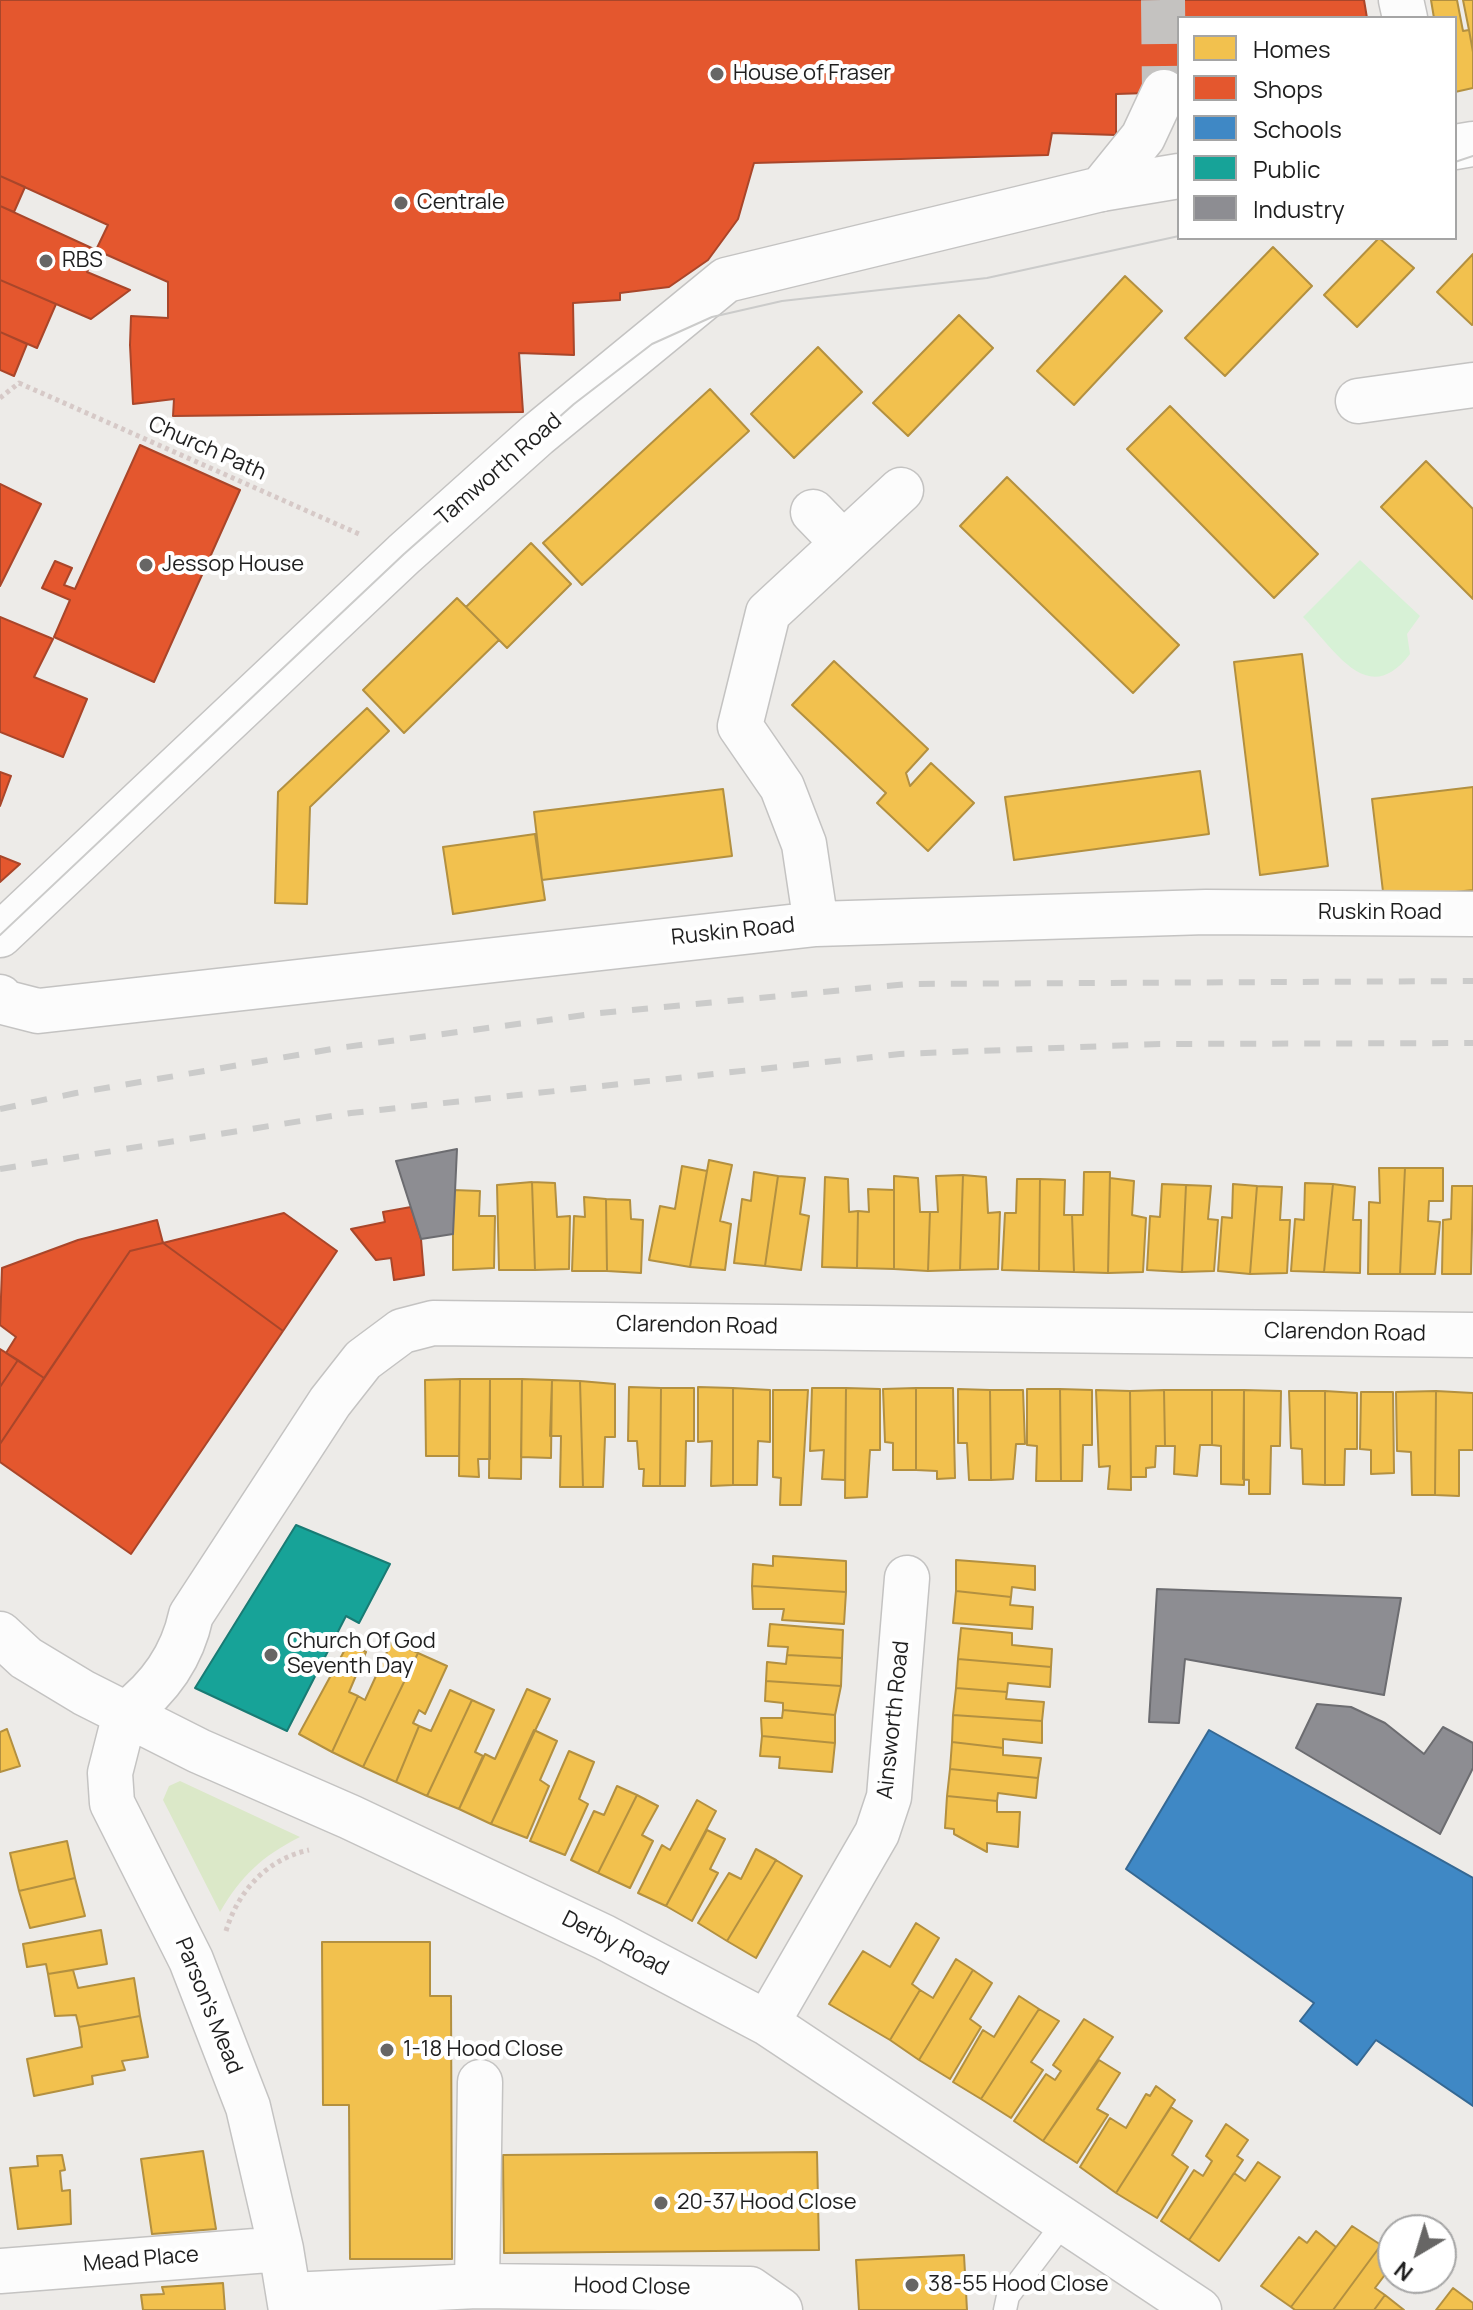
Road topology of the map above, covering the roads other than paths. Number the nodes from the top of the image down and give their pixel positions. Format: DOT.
graph roads {
  1 [pos="1172,98"];
  2 [pos="1177,176"];
  3 [pos="1101,189"];
  4 [pos="1473,385"];
  5 [pos="1358,401"];
  6 [pos="901,490"];
  7 [pos="813,512"];
  8 [pos="843,543"];
  9 [pos="1473,914"];
  10 [pos="816,924"];
  11 [pos="0,935"];
  12 [pos="0,997"];
  13 [pos="1473,1335"];
  14 [pos="907,1578"];
  15 [pos="0,1634"];
  16 [pos="125,1714"];
  17 [pos="767,2023"];
  18 [pos="480,2082"];
  19 [pos="1065,2221"];
  20 [pos="281,2249"];
  21 [pos="0,2271"];
  22 [pos="477,2286"];
  23 [pos="290,2302"];
  24 [pos="780,2310"];
  25 [pos="1005,2310"];
  26 [pos="1199,2310"];
  1 -- 3 [label="street"];
  2 -- 3 [label="street, Tamworth Road"];
  3 -- 11 [label="street, Tamworth Road"];
  4 -- 5 [label="street"];
  6 -- 8 [label="street"];
  7 -- 8 [label="street"];
  8 -- 10 [label="street"];
  9 -- 10 [label="street, Ruskin Road"];
  10 -- 12 [label="street, Ruskin Road"];
  13 -- 16 [label="street, Clarendon Road"];
  14 -- 17 [label="street, Ainsworth Road"];
  15 -- 16 [label="street, Derby Road"];
  16 -- 17 [label="street, Derby Road"];
  16 -- 20 [label="street, Parson's Mead"];
  17 -- 19 [label="street, Derby Road"];
  18 -- 22 [label="street"];
  19 -- 25 [label="lane"];
  19 -- 26 [label="street, Derby Road"];
  20 -- 21 [label="street, Mead Place"];
  20 -- 23 [label="street, Parson's Mead"];
  22 -- 23 [label="street, Hood Close"];
  22 -- 24 [label="street, Hood Close"];
}
